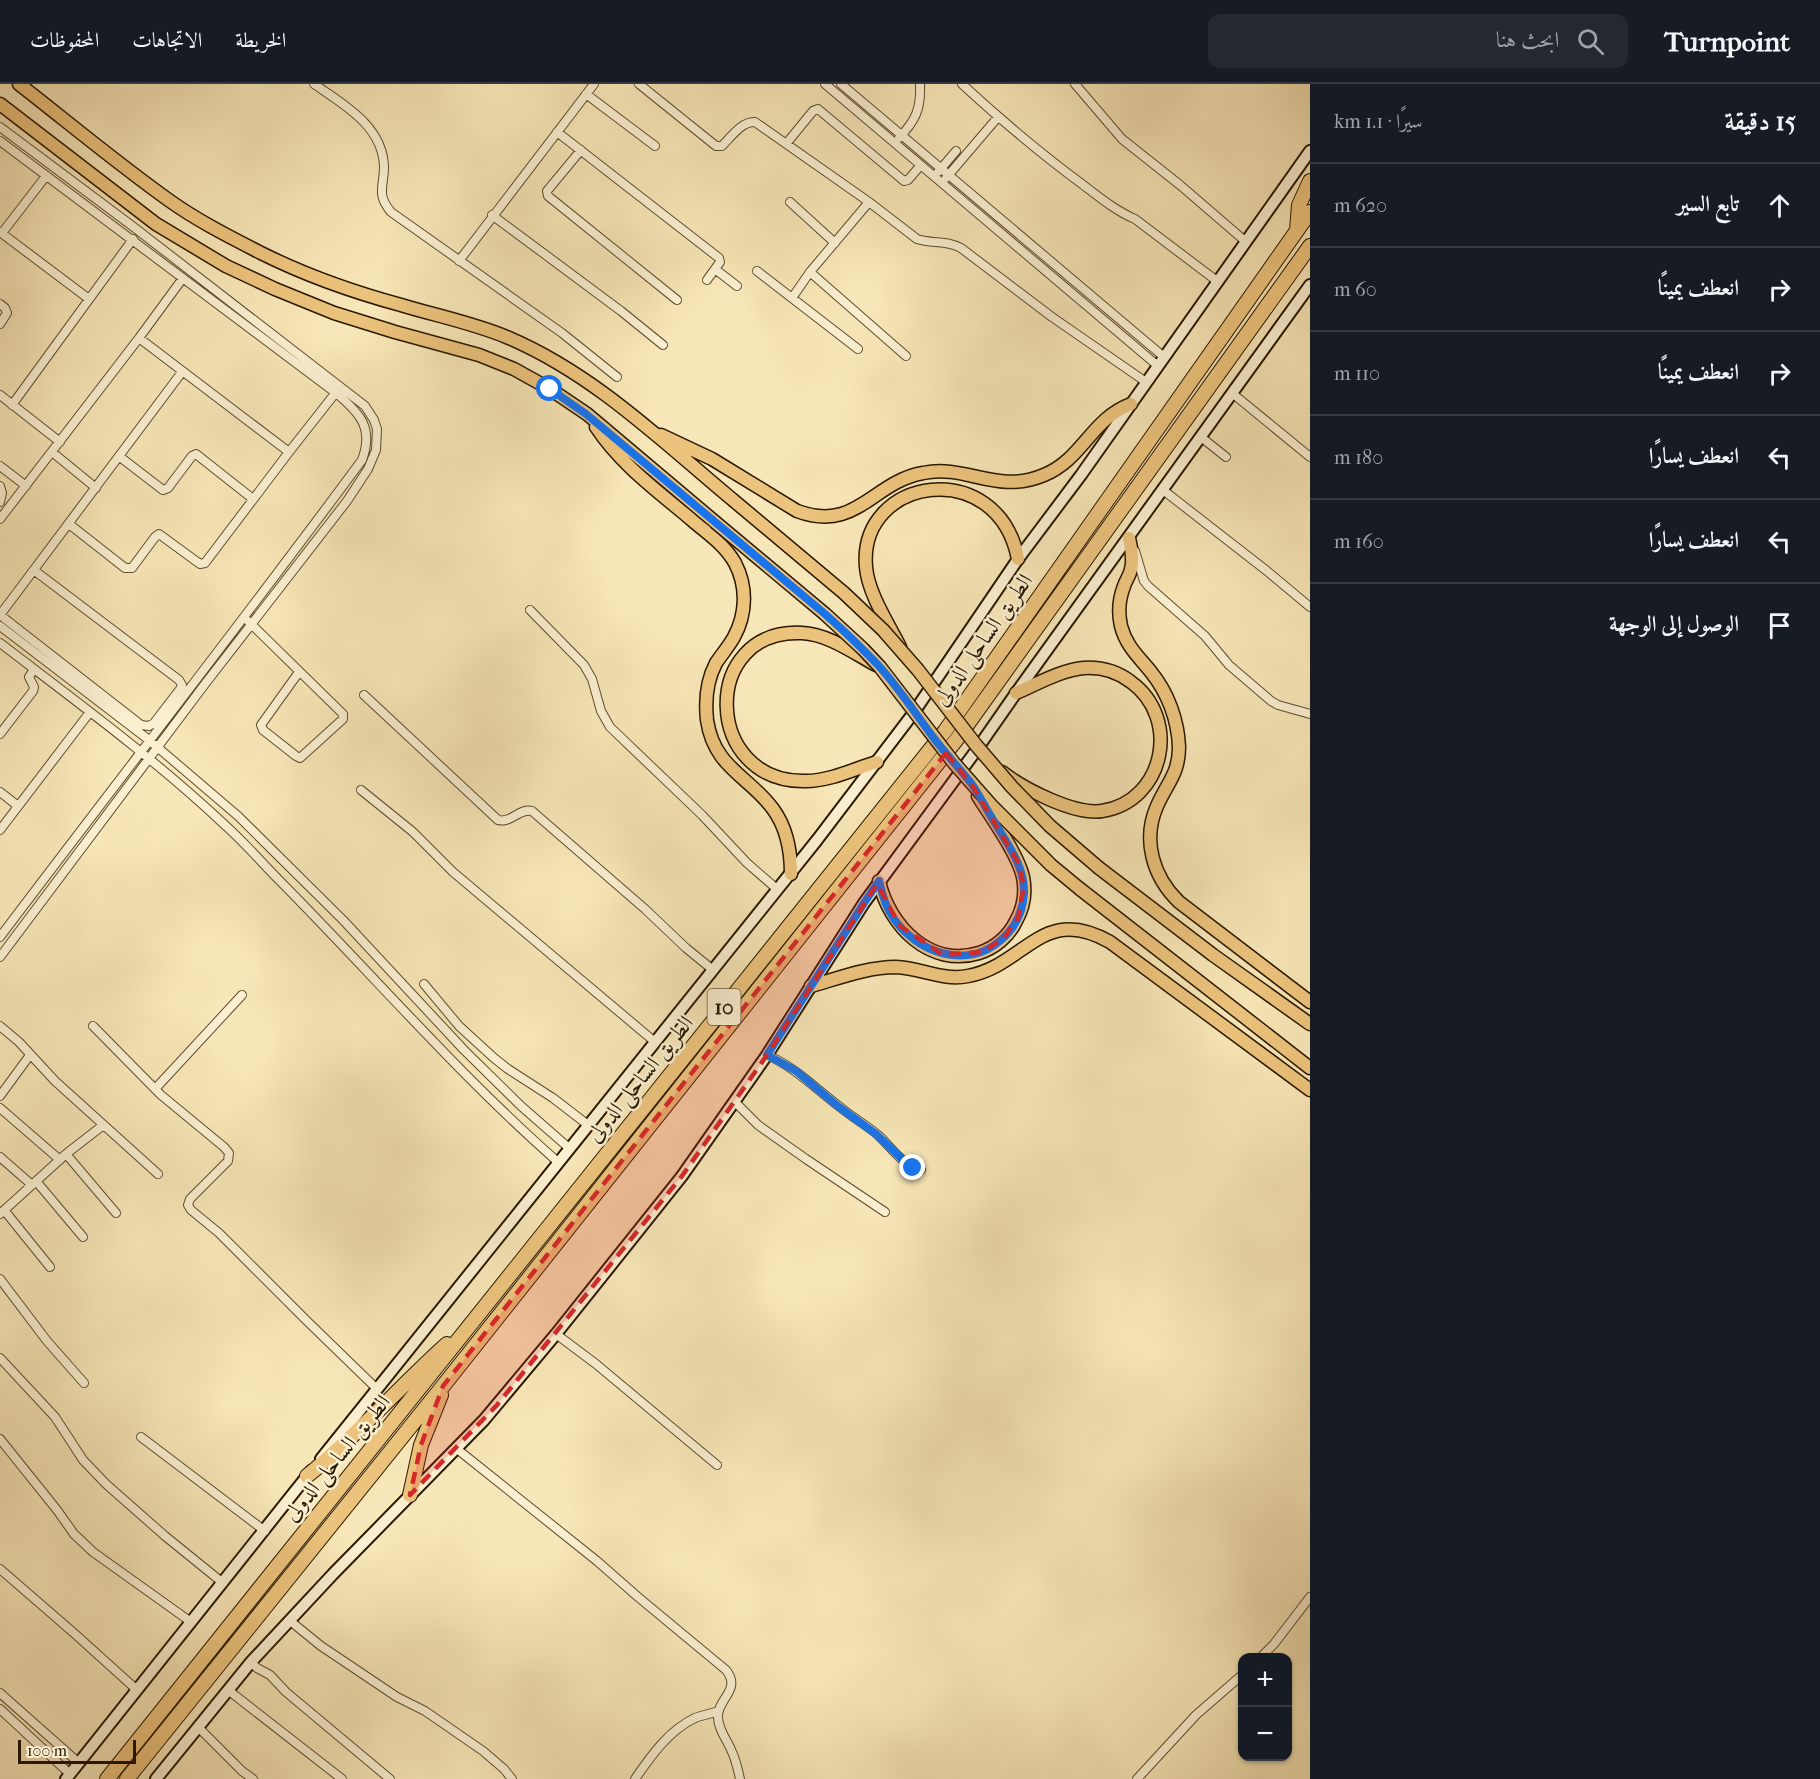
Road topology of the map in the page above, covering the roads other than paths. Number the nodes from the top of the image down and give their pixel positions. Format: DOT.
graph roads {
  1 [pos="19,84"];
  2 [pos="314,84"];
  3 [pos="594,84"];
  4 [pos="639,84"];
  5 [pos="841,84"];
  6 [pos="920,84"];
  7 [pos="962,84"];
  8 [pos="1075,84"];
  9 [pos="830,86"];
  10 [pos="586,94"];
  11 [pos="0,104"];
  12 [pos="869,108"];
  13 [pos="862,116"];
  14 [pos="998,117"];
  15 [pos="0,127"];
  16 [pos="557,132"];
  17 [pos="902,135"];
  18 [pos="0,141"];
  19 [pos="894,143"];
  20 [pos="786,144"];
  21 [pos="655,146"];
  22 [pos="581,150"];
  23 [pos="956,150"];
  24 [pos="1310,151"];
  25 [pos="920,166"];
  26 [pos="940,169"];
  27 [pos="948,175"];
  28 [pos="46,176"];
  29 [pos="934,177"];
  30 [pos="68,178"];
  31 [pos="1310,181"];
  32 [pos="941,183"];
  33 [pos="61,188"];
  34 [pos="790,202"];
  35 [pos="869,202"];
  36 [pos="1310,212"];
  37 [pos="492,215"];
  38 [pos="136,229"];
  39 [pos="1297,231"];
  40 [pos="3,234"];
  41 [pos="132,241"];
  42 [pos="1245,241"];
  43 [pos="835,243"];
  44 [pos="0,245"];
  45 [pos="1310,246"];
  46 [pos="459,261"];
  47 [pos="715,269"];
  48 [pos="757,271"];
  49 [pos="810,272"];
  50 [pos="183,278"];
  51 [pos="707,280"];
  52 [pos="1217,281"];
  53 [pos="1310,285"];
  54 [pos="737,286"];
  55 [pos="792,298"];
  56 [pos="89,299"];
  57 [pos="677,300"];
  58 [pos="0,304"];
  59 [pos="0,324"];
  60 [pos="139,338"];
  61 [pos="1144,340"];
  62 [pos="663,345"];
  63 [pos="1137,348"];
  64 [pos="858,349"];
  65 [pos="906,356"];
  66 [pos="1161,362"];
  67 [pos="182,372"];
  68 [pos="617,376"];
  69 [pos="1146,382"];
  70 [pos="341,386"];
  71 [pos="336,393"];
  72 [pos="1232,393"];
  73 [pos="0,396"];
  74 [pos="1131,404"];
  75 [pos="12,405"];
  76 [pos="586,414"];
  77 [pos="650,430"];
  78 [pos="1201,437"];
  79 [pos="60,442"];
  80 [pos="52,452"];
  81 [pos="289,452"];
  82 [pos="120,457"];
  83 [pos="1226,457"];
  84 [pos="1310,457"];
  85 [pos="1,469"];
  86 [pos="0,486"];
  87 [pos="26,486"];
  88 [pos="96,488"];
  89 [pos="1163,490"];
  90 [pos="338,493"];
  91 [pos="253,499"];
  92 [pos="347,501"];
  93 [pos="0,502"];
  94 [pos="0,519"];
  95 [pos="69,524"];
  96 [pos="1129,538"];
  97 [pos="1018,560"];
  98 [pos="34,571"];
  99 [pos="1310,607"];
  100 [pos="530,610"];
  101 [pos="0,615"];
  102 [pos="244,617"];
  103 [pos="251,625"];
  104 [pos="0,626"];
  105 [pos="0,643"];
  106 [pos="901,649"];
  107 [pos="880,667"];
  108 [pos="33,669"];
  109 [pos="299,672"];
  110 [pos="1016,693"];
  111 [pos="364,695"];
  112 [pos="170,708"];
  113 [pos="90,712"];
  114 [pos="1310,714"];
  115 [pos="129,720"];
  116 [pos="0,734"];
  117 [pos="149,741"];
  118 [pos="158,748"];
  119 [pos="140,751"];
  120 [pos="150,759"];
  121 [pos="877,762"];
  122 [pos="994,766"];
  123 [pos="972,784"];
  124 [pos="361,790"];
  125 [pos="0,792"];
  126 [pos="18,806"];
  127 [pos="238,816"];
  128 [pos="227,827"];
  129 [pos="0,830"];
  130 [pos="790,874"];
  131 [pos="879,881"];
  132 [pos="778,890"];
  133 [pos="0,938"];
  134 [pos="0,957"];
  135 [pos="713,970"];
  136 [pos="424,984"];
  137 [pos="811,986"];
  138 [pos="243,995"];
  139 [pos="1310,1002"];
  140 [pos="1310,1024"];
  141 [pos="0,1026"];
  142 [pos="93,1026"];
  143 [pos="655,1042"];
  144 [pos="30,1055"];
  145 [pos="767,1055"];
  146 [pos="1310,1068"];
  147 [pos="155,1089"];
  148 [pos="1310,1090"];
  149 [pos="0,1096"];
  150 [pos="735,1102"];
  151 [pos="521,1106"];
  152 [pos="0,1108"];
  153 [pos="509,1118"];
  154 [pos="588,1125"];
  155 [pos="102,1126"];
  156 [pos="551,1132"];
  157 [pos="539,1145"];
  158 [pos="569,1148"];
  159 [pos="0,1157"];
  160 [pos="63,1157"];
  161 [pos="558,1162"];
  162 [pos="921,1170"];
  163 [pos="158,1174"];
  164 [pos="34,1183"];
  165 [pos="2,1212"];
  166 [pos="116,1212"];
  167 [pos="885,1212"];
  168 [pos="83,1237"];
  169 [pos="50,1267"];
  170 [pos="0,1279"];
  171 [pos="474,1321"];
  172 [pos="556,1334"];
  173 [pos="0,1358"];
  174 [pos="84,1383"];
  175 [pos="443,1386"];
  176 [pos="376,1388"];
  177 [pos="141,1437"];
  178 [pos="0,1438"];
  179 [pos="456,1449"];
  180 [pos="717,1465"];
  181 [pos="307,1476"];
  182 [pos="410,1496"];
  183 [pos="265,1531"];
  184 [pos="0,1569"];
  185 [pos="223,1583"];
  186 [pos="1310,1597"];
  187 [pos="289,1620"];
  188 [pos="191,1622"];
  189 [pos="1265,1653"];
  190 [pos="251,1662"];
  191 [pos="1238,1678"];
  192 [pos="137,1690"];
  193 [pos="228,1690"];
  194 [pos="0,1693"];
  195 [pos="0,1709"];
  196 [pos="718,1712"];
  197 [pos="198,1727"];
  198 [pos="79,1763"];
  199 [pos="68,1776"];
  200 [pos="107,1779"];
  201 [pos="127,1779"];
  202 [pos="156,1779"];
  203 [pos="253,1779"];
  204 [pos="342,1779"];
  205 [pos="390,1779"];
  206 [pos="512,1779"];
  207 [pos="635,1779"];
  208 [pos="740,1779"];
  209 [pos="1137,1779"];
  1 -- 77 [label="main road"];
  2 -- 46 [label="street"];
  3 -- 10 [label="street"];
  4 -- 20 [label="street"];
  5 -- 12 [label="street"];
  6 -- 17 [label="street"];
  7 -- 14 [label="street"];
  8 -- 42 [label="street"];
  9 -- 13 [label="street"];
  10 -- 16 [label="street"];
  10 -- 21 [label="street"];
  11 -- 76 [label="main road"];
  12 -- 13 [label="street"];
  12 -- 17 [label="street"];
  13 -- 19 [label="street"];
  14 -- 27 [label="street"];
  14 -- 52 [label="street"];
  15 -- 30 [label="street"];
  16 -- 22 [label="street"];
  16 -- 37 [label="street"];
  17 -- 19 [label="street"];
  17 -- 26 [label="street"];
  18 -- 28 [label="street"];
  19 -- 25 [label="street"];
  20 -- 25 [label="street"];
  20 -- 35 [label="street"];
  22 -- 47 [label="street"];
  22 -- 57 [label="street"];
  23 -- 26 [label="street"];
  24 -- 42 [label="street"];
  25 -- 29 [label="street"];
  26 -- 27 [label="street"];
  26 -- 29 [label="street"];
  27 -- 32 [label="street"];
  27 -- 61 [label="street"];
  28 -- 33 [label="street"];
  28 -- 40 [label="street"];
  29 -- 32 [label="street"];
  30 -- 33 [label="street"];
  30 -- 38 [label="street"];
  31 -- 39 [label="highway"];
  32 -- 63 [label="street"];
  33 -- 41 [label="street"];
  34 -- 43 [label="street"];
  35 -- 43 [label="street"];
  35 -- 69 [label="street"];
  36 -- 39 [label="highway, الطريق الساحلى الدولى / 10"];
  37 -- 46 [label="street"];
  37 -- 62 [label="street"];
  38 -- 41 [label="street"];
  38 -- 70 [label="street"];
  39 -- 171 [label="highway, الطريق الساحلى الدولى / 10"];
  40 -- 44 [label="street"];
  40 -- 56 [label="street"];
  41 -- 50 [label="street"];
  41 -- 56 [label="street"];
  42 -- 52 [label="street"];
  43 -- 49 [label="street"];
  45 -- 175 [label="highway, الطريق الساحلى الدولى / 10"];
  46 -- 68 [label="street"];
  47 -- 51 [label="street"];
  47 -- 54 [label="street"];
  48 -- 55 [label="street"];
  49 -- 55 [label="street"];
  49 -- 65 [label="street"];
  50 -- 60 [label="street"];
  50 -- 71 [label="street"];
  52 -- 66 [label="street"];
  53 -- 72 [label="street"];
  55 -- 64 [label="street"];
  56 -- 75 [label="street"];
  58 -- 59 [label="street"];
  60 -- 67 [label="street"];
  60 -- 79 [label="street"];
  61 -- 63 [label="street"];
  61 -- 66 [label="street"];
  63 -- 66 [label="street"];
  66 -- 69 [label="street"];
  67 -- 81 [label="street"];
  67 -- 82 [label="street"];
  69 -- 74 [label="street"];
  70 -- 71 [label="street"];
  70 -- 92 [label="street"];
  71 -- 81 [label="street"];
  71 -- 90 [label="street"];
  72 -- 78 [label="street"];
  72 -- 84 [label="street"];
  73 -- 75 [label="street"];
  74 -- 77 [label="main road"];
  74 -- 97 [label="street"];
  75 -- 79 [label="street"];
  76 -- 107 [label="main road, bridge"];
  76 -- 130 [label="main road"];
  77 -- 106 [label="main road, bridge"];
  78 -- 83 [label="street"];
  78 -- 89 [label="street"];
  79 -- 80 [label="street"];
  80 -- 87 [label="street"];
  80 -- 88 [label="street"];
  81 -- 91 [label="street"];
  82 -- 88 [label="street"];
  82 -- 91 [label="street"];
  85 -- 87 [label="street"];
  86 -- 93 [label="street"];
  87 -- 94 [label="street"];
  88 -- 95 [label="street"];
  89 -- 96 [label="street"];
  89 -- 99 [label="street"];
  90 -- 92 [label="street"];
  90 -- 102 [label="street"];
  91 -- 95 [label="street"];
  92 -- 103 [label="street"];
  95 -- 98 [label="street"];
  96 -- 110 [label="street"];
  96 -- 114 [label="street"];
  96 -- 139 [label="main road"];
  97 -- 106 [label="main road"];
  97 -- 121 [label="street"];
  98 -- 101 [label="street"];
  98 -- 112 [label="street"];
  100 -- 132 [label="street"];
  101 -- 115 [label="street"];
  102 -- 103 [label="street"];
  102 -- 112 [label="street"];
  103 -- 109 [label="street"];
  103 -- 118 [label="street"];
  104 -- 115 [label="street"];
  105 -- 108 [label="street"];
  106 -- 122 [label="main road, bridge"];
  107 -- 121 [label="main road"];
  107 -- 123 [label="main road, bridge"];
  108 -- 113 [label="street"];
  108 -- 116 [label="street"];
  109 -- 109 [label="street"];
  110 -- 122 [label="main road, bridge"];
  110 -- 131 [label="street"];
  111 -- 135 [label="street"];
  112 -- 115 [label="street"];
  112 -- 117 [label="street"];
  113 -- 119 [label="street"];
  113 -- 126 [label="street"];
  115 -- 117 [label="street"];
  117 -- 118 [label="street"];
  117 -- 119 [label="street"];
  118 -- 120 [label="street"];
  118 -- 127 [label="street"];
  119 -- 120 [label="street"];
  119 -- 133 [label="street"];
  120 -- 128 [label="street"];
  120 -- 134 [label="street"];
  121 -- 130 [label="street"];
  122 -- 140 [label="main road, bridge"];
  123 -- 131 [label="main road, bridge"];
  123 -- 146 [label="main road, bridge"];
  124 -- 143 [label="street"];
  125 -- 126 [label="street"];
  126 -- 129 [label="street"];
  127 -- 128 [label="street"];
  127 -- 151 [label="street"];
  128 -- 153 [label="street"];
  130 -- 132 [label="street"];
  131 -- 137 [label="street"];
  132 -- 135 [label="street"];
  135 -- 143 [label="street"];
  136 -- 154 [label="street"];
  137 -- 145 [label="street"];
  137 -- 148 [label="main road"];
  138 -- 147 [label="street"];
  141 -- 144 [label="street"];
  142 -- 147 [label="street"];
  143 -- 154 [label="street"];
  144 -- 149 [label="street"];
  144 -- 155 [label="street"];
  145 -- 150 [label="street"];
  145 -- 162 [label="street"];
  147 -- 176 [label="street"];
  150 -- 167 [label="street"];
  150 -- 172 [label="street"];
  151 -- 153 [label="street"];
  151 -- 156 [label="street"];
  152 -- 160 [label="street"];
  153 -- 157 [label="street"];
  154 -- 158 [label="street"];
  155 -- 160 [label="street"];
  155 -- 163 [label="street"];
  156 -- 157 [label="street"];
  156 -- 158 [label="street"];
  157 -- 161 [label="street"];
  158 -- 161 [label="street"];
  159 -- 164 [label="street"];
  160 -- 164 [label="street"];
  160 -- 166 [label="street"];
  161 -- 176 [label="street"];
  164 -- 165 [label="street"];
  164 -- 168 [label="street"];
  165 -- 169 [label="street"];
  170 -- 174 [label="street"];
  171 -- 181 [label="highway"];
  171 -- 200 [label="highway, الطريق الساحلى الدولى / 10"];
  172 -- 179 [label="street"];
  172 -- 180 [label="street"];
  173 -- 185 [label="street"];
  175 -- 182 [label="highway"];
  175 -- 201 [label="highway, الطريق الساحلى الدولى / 10"];
  176 -- 181 [label="street"];
  177 -- 183 [label="street"];
  178 -- 188 [label="street"];
  179 -- 182 [label="street"];
  179 -- 196 [label="street"];
  181 -- 183 [label="street"];
  182 -- 187 [label="street"];
  183 -- 185 [label="street"];
  184 -- 192 [label="street"];
  185 -- 188 [label="street"];
  186 -- 189 [label="street"];
  187 -- 190 [label="street"];
  187 -- 206 [label="street"];
  188 -- 192 [label="street"];
  190 -- 193 [label="street"];
  190 -- 205 [label="street"];
  191 -- 209 [label="street"];
  192 -- 198 [label="street"];
  193 -- 197 [label="street"];
  193 -- 204 [label="street"];
  194 -- 198 [label="street"];
  195 -- 199 [label="street"];
  196 -- 207 [label="street"];
  196 -- 208 [label="street"];
  197 -- 202 [label="street"];
  197 -- 203 [label="street"];
  198 -- 199 [label="street"];
}
